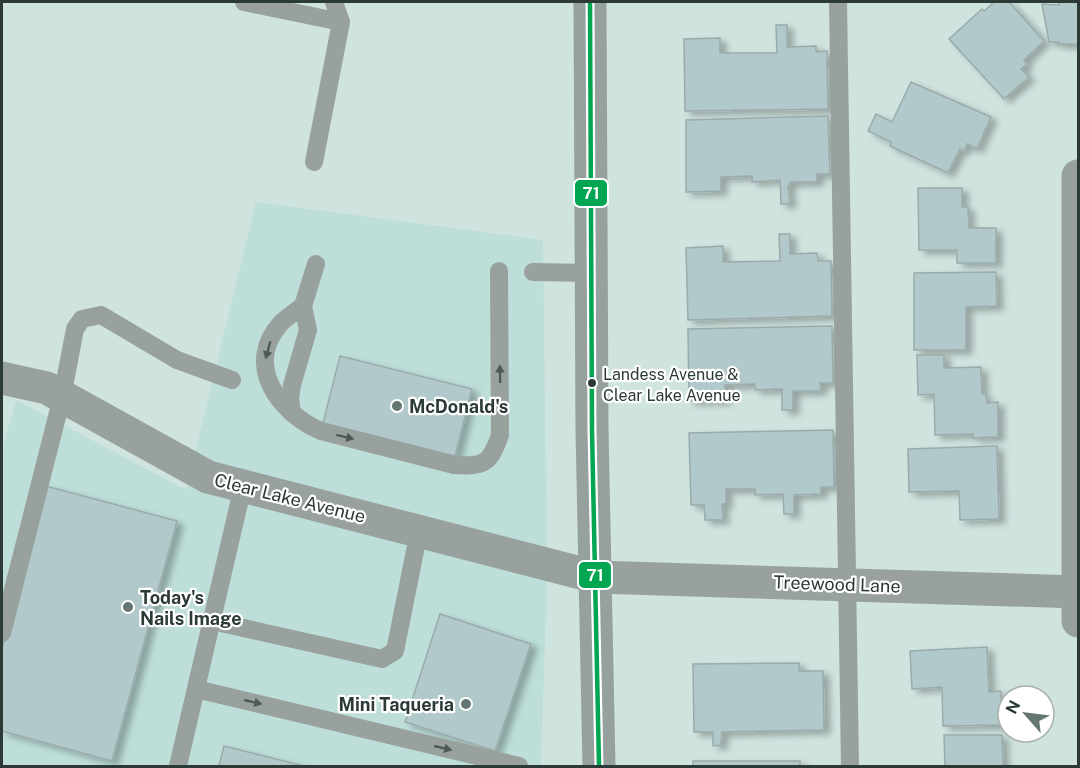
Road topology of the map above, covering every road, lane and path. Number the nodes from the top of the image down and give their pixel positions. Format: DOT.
graph roads {
  1 [pos="244,2"];
  2 [pos="334,2"];
  3 [pos="590,2"];
  4 [pos="838,2"];
  5 [pos="341,22"];
  6 [pos="314,162"];
  7 [pos="1078,176"];
  8 [pos="316,264"];
  9 [pos="498,271"];
  10 [pos="532,272"];
  11 [pos="591,273"];
  12 [pos="303,306"];
  13 [pos="2,378"];
  14 [pos="232,380"];
  15 [pos="62,397"];
  16 [pos="292,413"];
  17 [pos="243,486"];
  18 [pos="419,531"];
  19 [pos="596,577"];
  20 [pos="848,584"];
  21 [pos="1078,602"];
  22 [pos="212,621"];
  23 [pos="2,633"];
  24 [pos="196,688"];
  25 [pos="178,766"];
  26 [pos="519,766"];
  27 [pos="599,766"];
  28 [pos="850,766"];
  1 -- 5 [label="lane"];
  2 -- 5 [label="lane"];
  3 -- 11 [label="main road"];
  4 -- 20 [label="lane"];
  5 -- 6 [label="lane"];
  7 -- 21 [label="street"];
  8 -- 12 [label="lane"];
  16 -- 9 [label="lane, one-way"];
  10 -- 11 [label="lane"];
  11 -- 19 [label="main road"];
  12 -- 16 [label="lane"];
  12 -- 16 [label="lane, one-way"];
  13 -- 15 [label="street, Clear Lake Avenue"];
  14 -- 15 [label="lane"];
  15 -- 17 [label="street, Clear Lake Avenue"];
  15 -- 23 [label="lane"];
  17 -- 18 [label="street, Clear Lake Avenue"];
  17 -- 22 [label="lane"];
  18 -- 19 [label="street, Clear Lake Avenue"];
  18 -- 22 [label="lane"];
  19 -- 20 [label="street, Treewood Lane"];
  19 -- 27 [label="main road"];
  20 -- 21 [label="street, Treewood Lane"];
  20 -- 28 [label="lane"];
  22 -- 24 [label="lane"];
  24 -- 25 [label="lane"];
  24 -- 26 [label="lane, one-way"];
}
